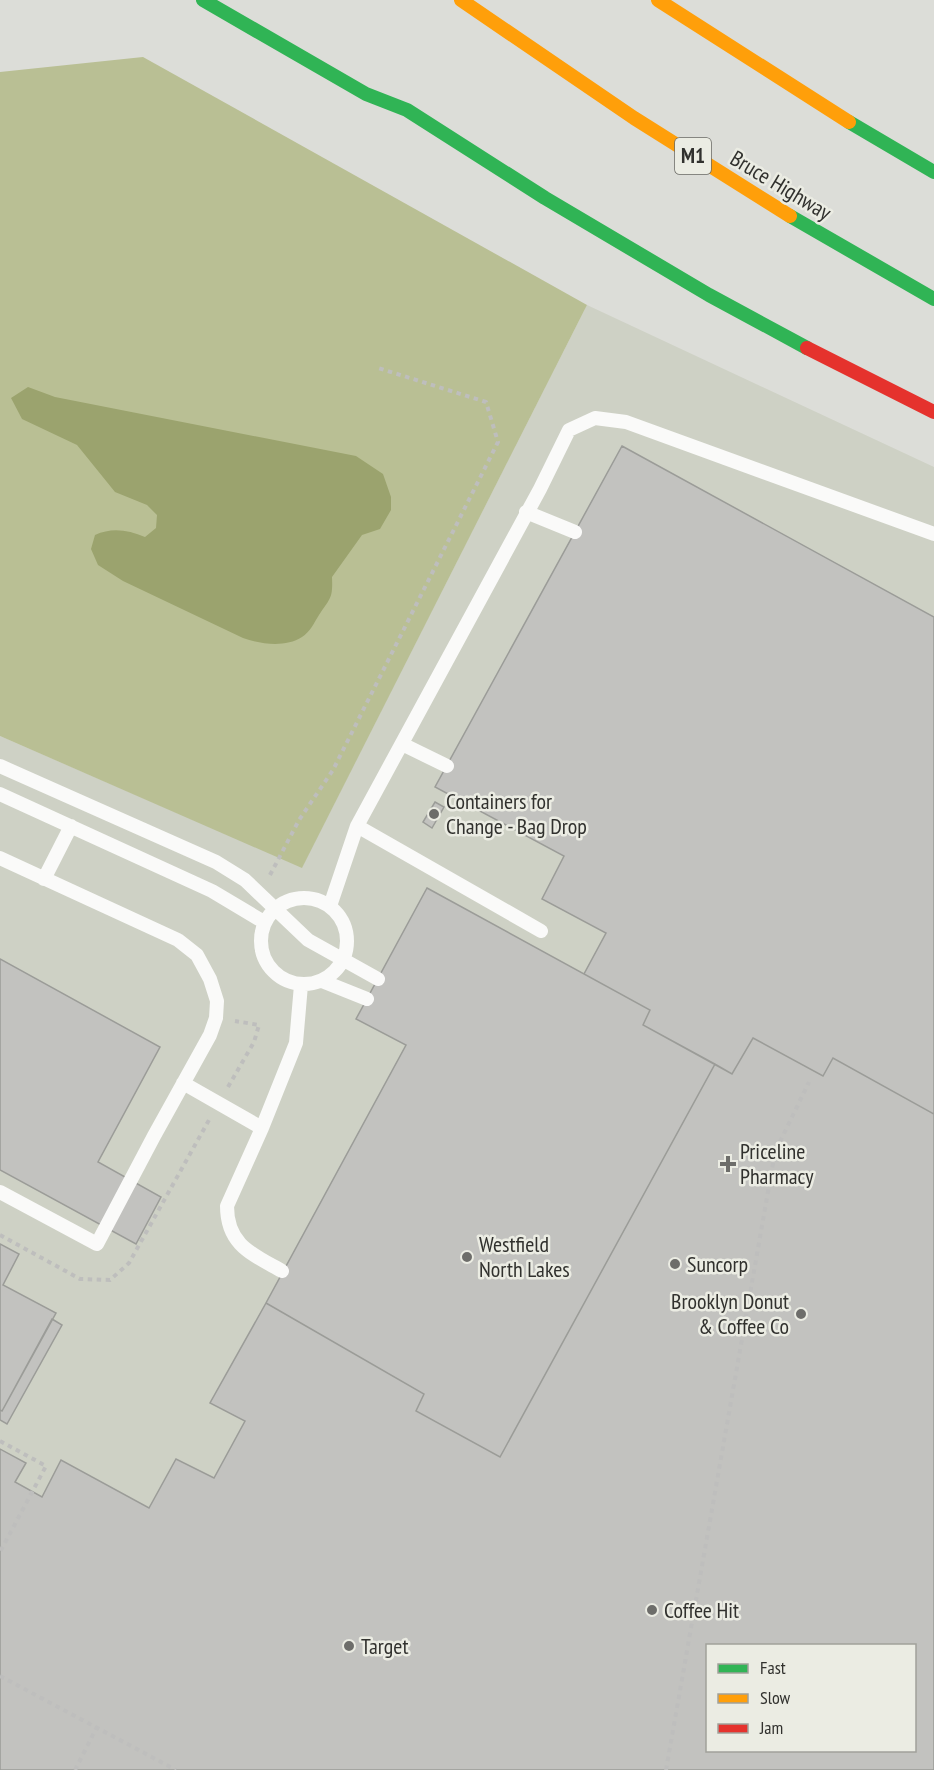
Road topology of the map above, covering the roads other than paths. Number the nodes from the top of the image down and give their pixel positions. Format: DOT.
graph roads {
  1 [pos="203,0"];
  2 [pos="461,0"];
  3 [pos="658,0"];
  4 [pos="934,172"];
  5 [pos="934,299"];
  6 [pos="934,412"];
  7 [pos="526,512"];
  8 [pos="576,532"];
  9 [pos="934,534"];
  10 [pos="402,744"];
  11 [pos="447,766"];
  12 [pos="4,768"];
  13 [pos="0,794"];
  14 [pos="71,826"];
  15 [pos="357,826"];
  16 [pos="0,858"];
  17 [pos="44,879"];
  18 [pos="330,906"];
  19 [pos="264,922"];
  20 [pos="541,931"];
  21 [pos="347,946"];
  22 [pos="322,981"];
  23 [pos="301,985"];
  24 [pos="367,999"];
  25 [pos="183,1083"];
  26 [pos="262,1128"];
  27 [pos="0,1192"];
  28 [pos="282,1271"];
  1 -- 6 [label="main road"];
  2 -- 5 [label="main road, Bruce Highway / M1"];
  3 -- 4 [label="main road"];
  7 -- 8 [label="lane"];
  7 -- 9 [label="lane"];
  7 -- 10 [label="lane"];
  10 -- 11 [label="lane"];
  10 -- 15 [label="lane"];
  12 -- 21 [label="lane"];
  13 -- 14 [label="lane"];
  14 -- 17 [label="lane"];
  14 -- 19 [label="lane"];
  15 -- 18 [label="lane"];
  15 -- 20 [label="lane"];
  16 -- 17 [label="lane"];
  17 -- 25 [label="lane"];
  18 -- 19 [label="lane"];
  18 -- 21 [label="lane"];
  19 -- 23 [label="lane"];
  21 -- 22 [label="lane"];
  22 -- 23 [label="lane"];
  22 -- 24 [label="lane"];
  23 -- 26 [label="lane"];
  25 -- 26 [label="lane"];
  25 -- 27 [label="lane"];
  26 -- 28 [label="lane"];
}
